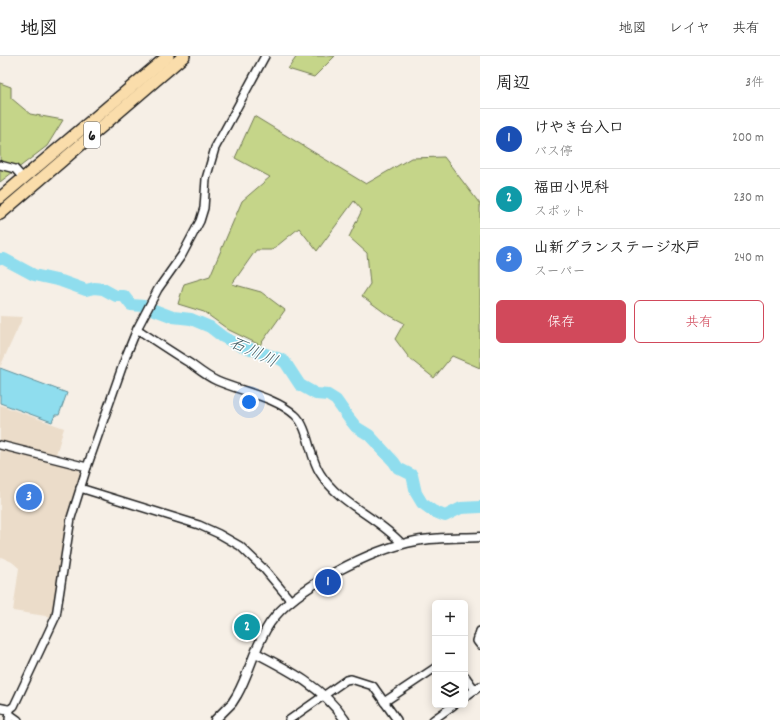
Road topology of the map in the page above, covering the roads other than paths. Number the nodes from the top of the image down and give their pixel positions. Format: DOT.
graph roads {
  1 [pos="168,56"];
  2 [pos="184,56"];
  3 [pos="265,56"];
  4 [pos="0,165"];
  5 [pos="24,179"];
  6 [pos="0,198"];
  7 [pos="0,214"];
  8 [pos="138,329"];
  9 [pos="0,445"];
  10 [pos="87,467"];
  11 [pos="80,488"];
  12 [pos="480,537"];
  13 [pos="402,544"];
  14 [pos="290,600"];
  15 [pos="480,631"];
  16 [pos="480,646"];
  17 [pos="256,653"];
  18 [pos="432,670"];
  19 [pos="468,679"];
  20 [pos="477,688"];
  21 [pos="324,695"];
  22 [pos="468,695"];
  23 [pos="384,702"];
  24 [pos="451,708"];
  25 [pos="7,712"];
  26 [pos="443,717"];
  27 [pos="291,719"];
  28 [pos="18,720"];
  29 [pos="214,720"];
  30 [pos="345,720"];
  31 [pos="397,720"];
  32 [pos="433,720"];
  1 -- 5 [label="highway, 6"];
  2 -- 7 [label="highway, 6"];
  3 -- 8 [label="street"];
  4 -- 5 [label="street"];
  5 -- 6 [label="highway, 6"];
  8 -- 10 [label="street"];
  8 -- 13 [label="street"];
  9 -- 10 [label="street"];
  10 -- 11 [label="street"];
  11 -- 14 [label="street"];
  11 -- 25 [label="street"];
  12 -- 13 [label="street"];
  13 -- 14 [label="street"];
  14 -- 17 [label="street"];
  15 -- 16 [label="street"];
  17 -- 21 [label="street"];
  17 -- 29 [label="street"];
  18 -- 23 [label="street"];
  19 -- 20 [label="street"];
  20 -- 22 [label="street"];
  21 -- 23 [label="street"];
  21 -- 27 [label="street"];
  21 -- 30 [label="street"];
  23 -- 31 [label="street"];
  24 -- 26 [label="street"];
  25 -- 28 [label="street"];
  26 -- 32 [label="street"];
}
